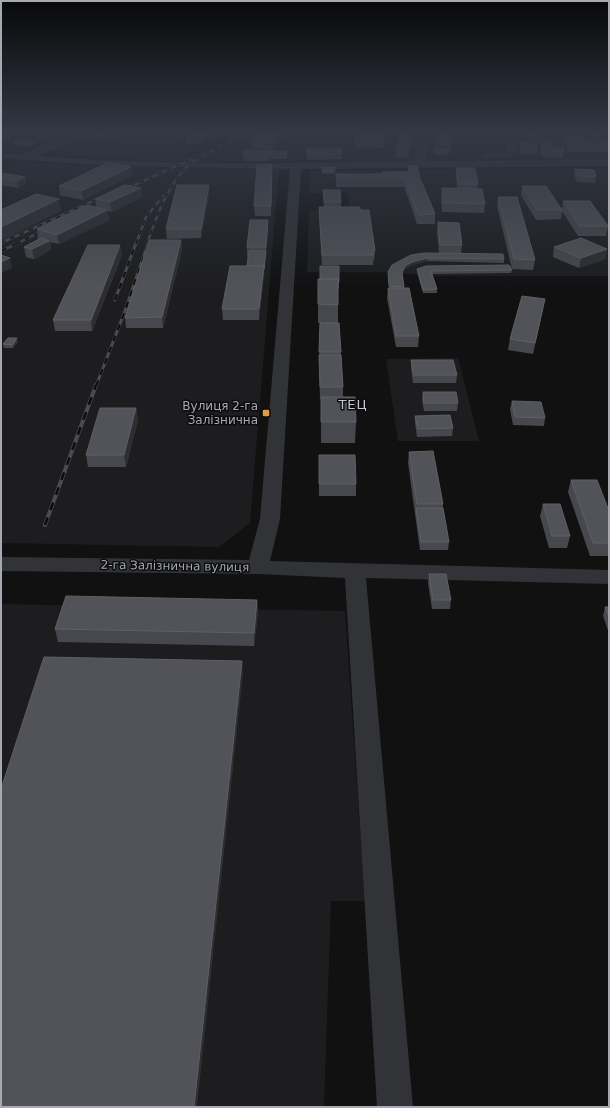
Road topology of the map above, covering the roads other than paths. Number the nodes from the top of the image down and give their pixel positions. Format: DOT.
graph roads {
  1 [pos="295,185"];
  2 [pos="1,564"];
  3 [pos="258,567"];
  4 [pos="356,571"];
  5 [pos="609,577"];
  6 [pos="395,1107"];
  1 -- 3 [label="street, 2-га Залізнична вулиця"];
  2 -- 3 [label="street, 2-га Залізнична вулиця"];
  3 -- 4 [label="street"];
  4 -- 5 [label="street"];
  4 -- 6 [label="street"];
}
